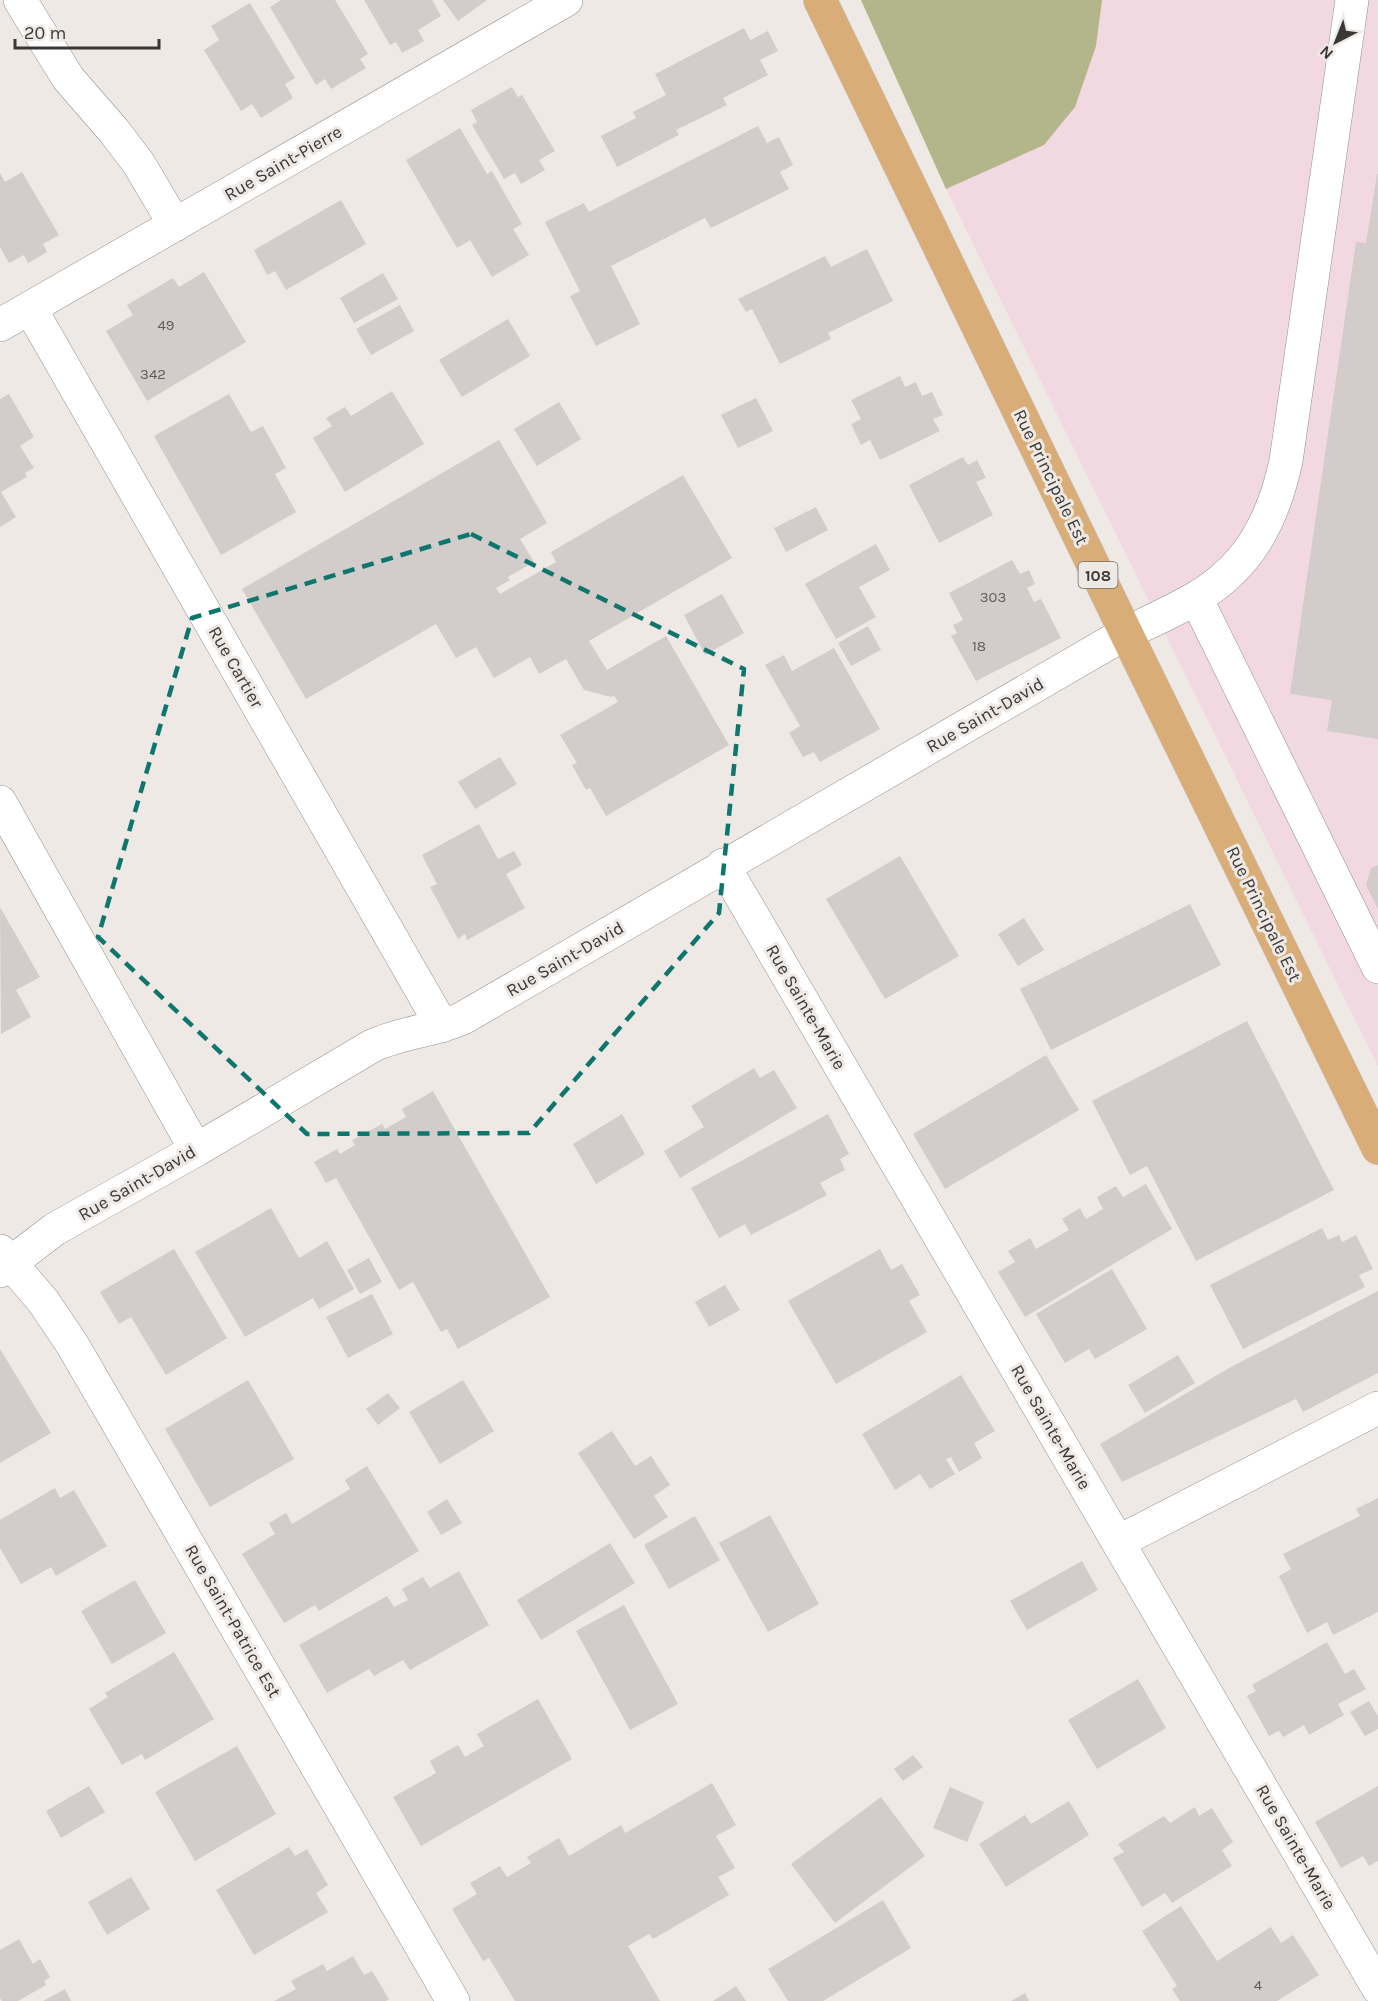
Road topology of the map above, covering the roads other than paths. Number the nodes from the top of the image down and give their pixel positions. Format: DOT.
graph roads {
  1 [pos="20,0"];
  2 [pos="566,0"];
  3 [pos="820,0"];
  4 [pos="1352,0"];
  5 [pos="175,225"];
  6 [pos="30,308"];
  7 [pos="0,325"];
  8 [pos="1196,598"];
  9 [pos="1126,633"];
  10 [pos="0,802"];
  11 [pos="723,866"];
  12 [pos="1378,967"];
  13 [pos="442,1026"];
  14 [pos="1378,1148"];
  15 [pos="196,1150"];
  16 [pos="4,1261"];
  17 [pos="1378,1408"];
  18 [pos="1118,1542"];
  19 [pos="1378,1990"];
  20 [pos="453,2001"];
  21 [pos="1363,2001"];
  1 -- 5 [label="street"];
  2 -- 5 [label="street, Rue Saint-Pierre"];
  3 -- 9 [label="main road, Rue Principale Est / 108"];
  4 -- 8 [label="street, Rue Saint-David"];
  5 -- 6 [label="street, Rue Saint-Pierre"];
  6 -- 7 [label="street, Rue Saint-Pierre"];
  6 -- 13 [label="street, Rue Cartier"];
  8 -- 9 [label="street, Rue Saint-David"];
  8 -- 12 [label="street"];
  9 -- 11 [label="street, Rue Saint-David"];
  9 -- 14 [label="main road, Rue Principale Est / 108"];
  10 -- 15 [label="street"];
  11 -- 13 [label="street, Rue Saint-David"];
  11 -- 18 [label="street, Rue Sainte-Marie"];
  13 -- 15 [label="street, Rue Saint-David"];
  15 -- 16 [label="street, Rue Saint-David"];
  16 -- 20 [label="street, Rue Saint-Patrice Est"];
  17 -- 18 [label="street"];
  18 -- 19 [label="street, Rue Sainte-Marie"];
  19 -- 21 [label="street"];
}
